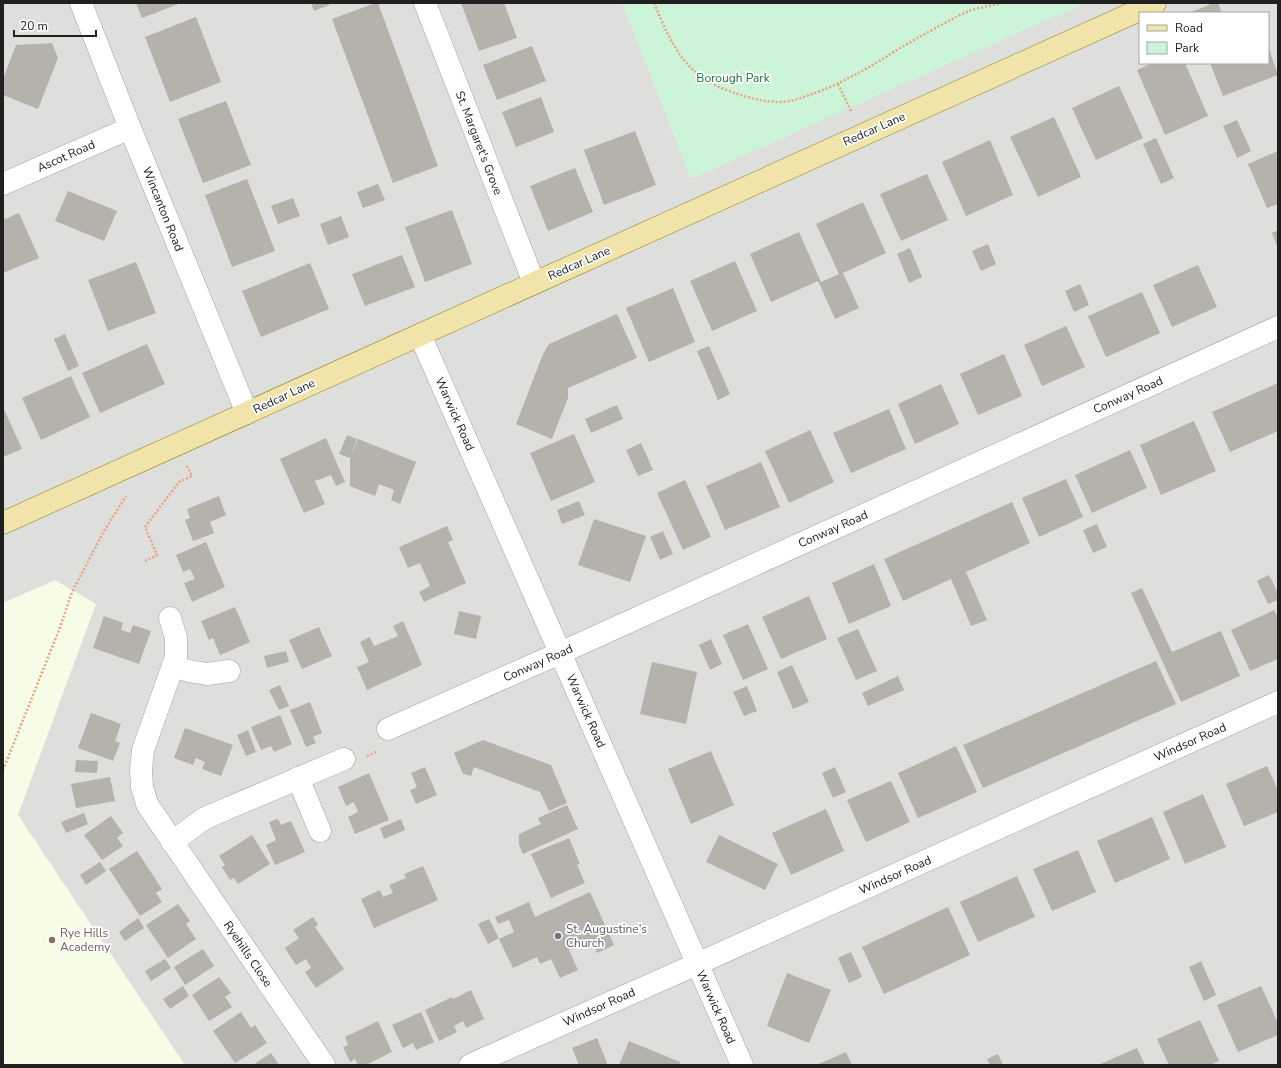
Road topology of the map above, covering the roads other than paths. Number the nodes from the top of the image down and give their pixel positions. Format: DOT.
graph roads {
  1 [pos="81,3"];
  2 [pos="425,3"];
  3 [pos="1155,3"];
  4 [pos="130,128"];
  5 [pos="3,184"];
  6 [pos="534,283"];
  7 [pos="1278,327"];
  8 [pos="420,334"];
  9 [pos="247,413"];
  10 [pos="3,522"];
  11 [pos="170,618"];
  12 [pos="560,653"];
  13 [pos="173,666"];
  14 [pos="229,671"];
  15 [pos="1278,702"];
  16 [pos="388,729"];
  17 [pos="344,759"];
  18 [pos="298,778"];
  19 [pos="320,831"];
  20 [pos="172,842"];
  21 [pos="697,964"];
  22 [pos="324,1065"];
  23 [pos="470,1065"];
  24 [pos="742,1065"];
  1 -- 4 [label="street, Wincanton Road"];
  2 -- 6 [label="street, St. Margaret's Grove"];
  3 -- 6 [label="main road, Redcar Lane"];
  4 -- 5 [label="street, Ascot Road"];
  4 -- 9 [label="street, Wincanton Road"];
  6 -- 8 [label="main road, Redcar Lane"];
  7 -- 12 [label="street, Conway Road"];
  8 -- 9 [label="main road, Redcar Lane"];
  8 -- 12 [label="street, Warwick Road"];
  9 -- 10 [label="main road, Redcar Lane"];
  11 -- 13 [label="street, Ryehills Close"];
  12 -- 16 [label="street, Conway Road"];
  12 -- 21 [label="street, Warwick Road"];
  13 -- 14 [label="street"];
  13 -- 20 [label="street, Ryehills Close"];
  15 -- 21 [label="street, Windsor Road"];
  17 -- 18 [label="street"];
  18 -- 19 [label="street"];
  18 -- 20 [label="street"];
  20 -- 22 [label="street, Ryehills Close"];
  21 -- 23 [label="street, Windsor Road"];
  21 -- 24 [label="street, Warwick Road"];
}
